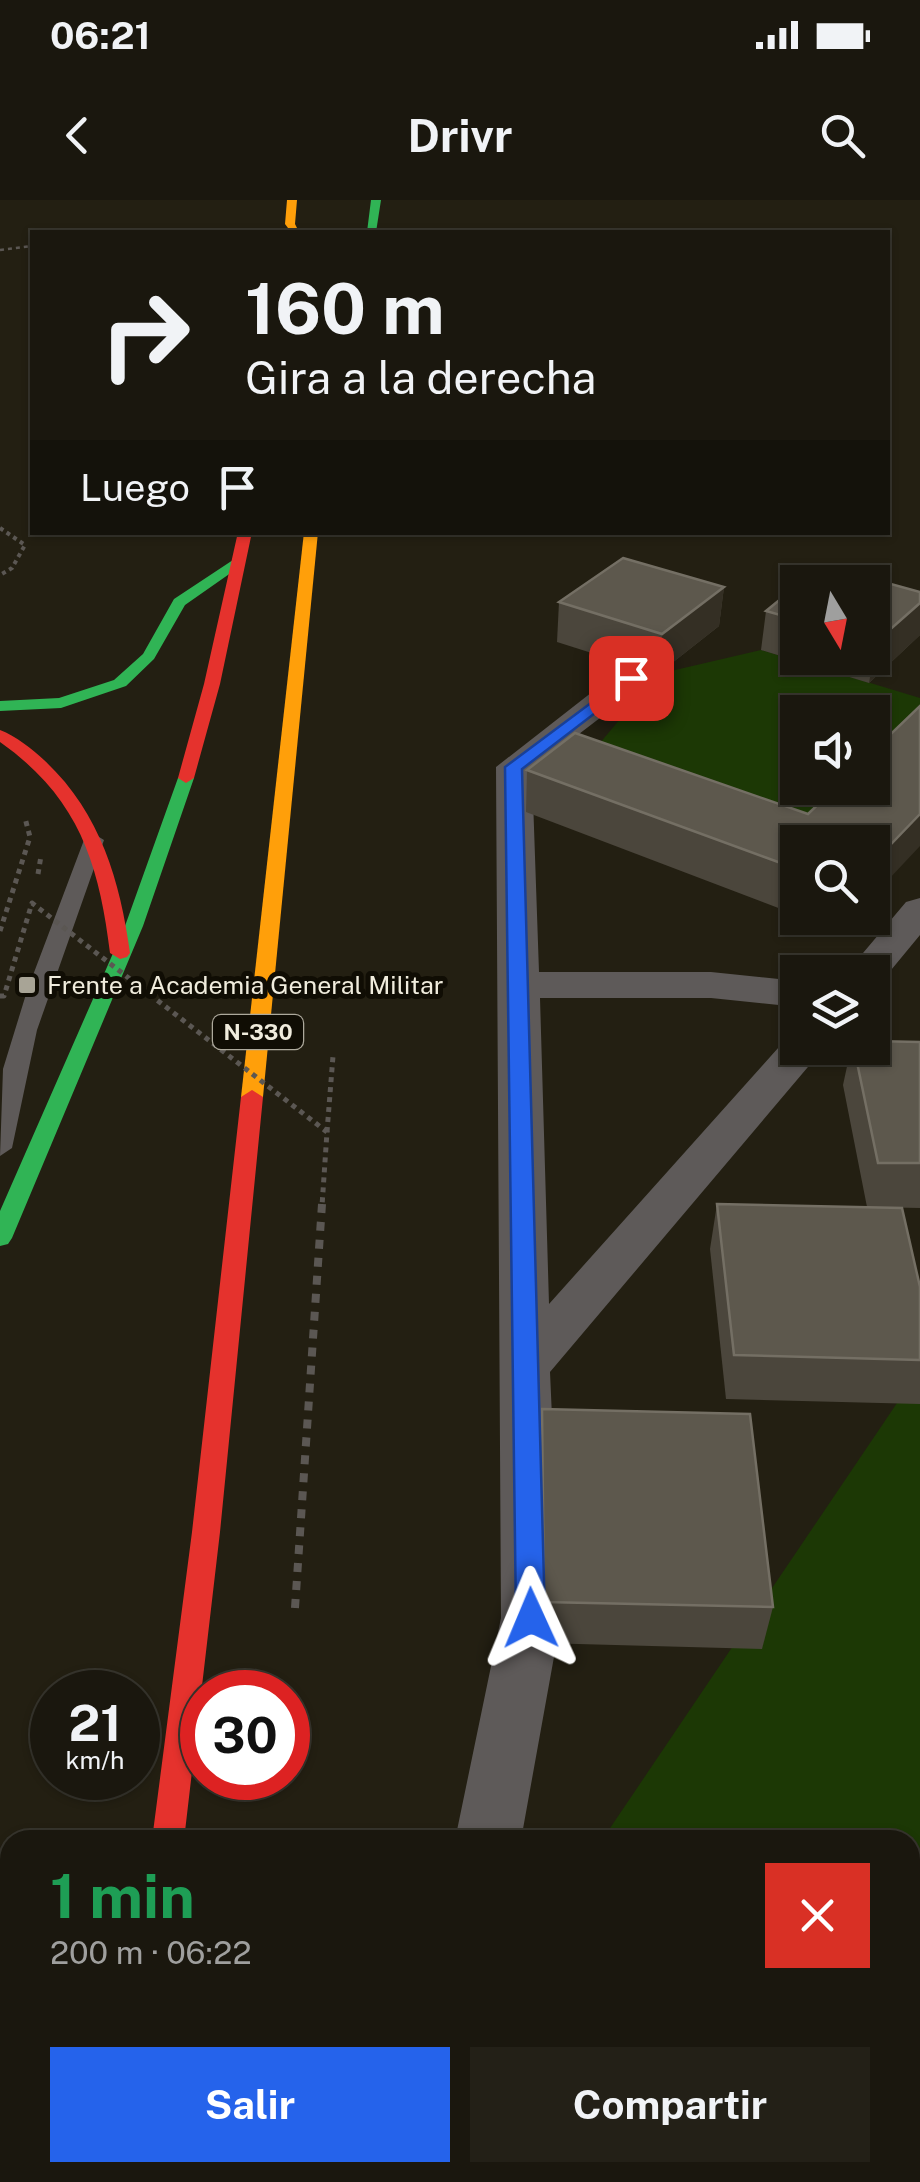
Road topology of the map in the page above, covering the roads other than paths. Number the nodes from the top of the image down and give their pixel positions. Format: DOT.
graph roads {
  1 [pos="292,200"];
  2 [pos="376,200"];
  3 [pos="294,230"];
  4 [pos="371,230"];
  5 [pos="243,535"];
  6 [pos="310,535"];
  7 [pos="238,563"];
  8 [pos="631,678"];
  9 [pos="86,697"];
  10 [pos="0,706"];
  11 [pos="0,735"];
  12 [pos="43,760"];
  13 [pos="94,840"];
  14 [pos="920,910"];
  15 [pos="882,955"];
  16 [pos="120,957"];
  17 [pos="519,984"];
  18 [pos="780,992"];
  19 [pos="787,1065"];
  20 [pos="0,1148"];
  21 [pos="0,1238"];
  22 [pos="524,1367"];
  23 [pos="206,1532"];
  24 [pos="196,1802"];
  25 [pos="169,1830"];
  26 [pos="490,1830"];
  1 -- 3 [label="highway"];
  2 -- 4 [label="highway"];
  5 -- 7 [label="highway"];
  6 -- 23 [label="highway, N-330"];
  7 -- 9 [label="highway"];
  7 -- 16 [label="highway"];
  8 -- 17 [label="street"];
  9 -- 10 [label="highway"];
  9 -- 12 [label="highway"];
  11 -- 12 [label="highway"];
  12 -- 13 [label="highway"];
  13 -- 16 [label="highway"];
  13 -- 20 [label="lane"];
  14 -- 15 [label="street"];
  16 -- 21 [label="highway"];
  17 -- 18 [label="street"];
  17 -- 22 [label="street"];
  19 -- 22 [label="street"];
  22 -- 26 [label="street"];
  23 -- 24 [label="highway"];
  23 -- 25 [label="highway, N-330"];
}
